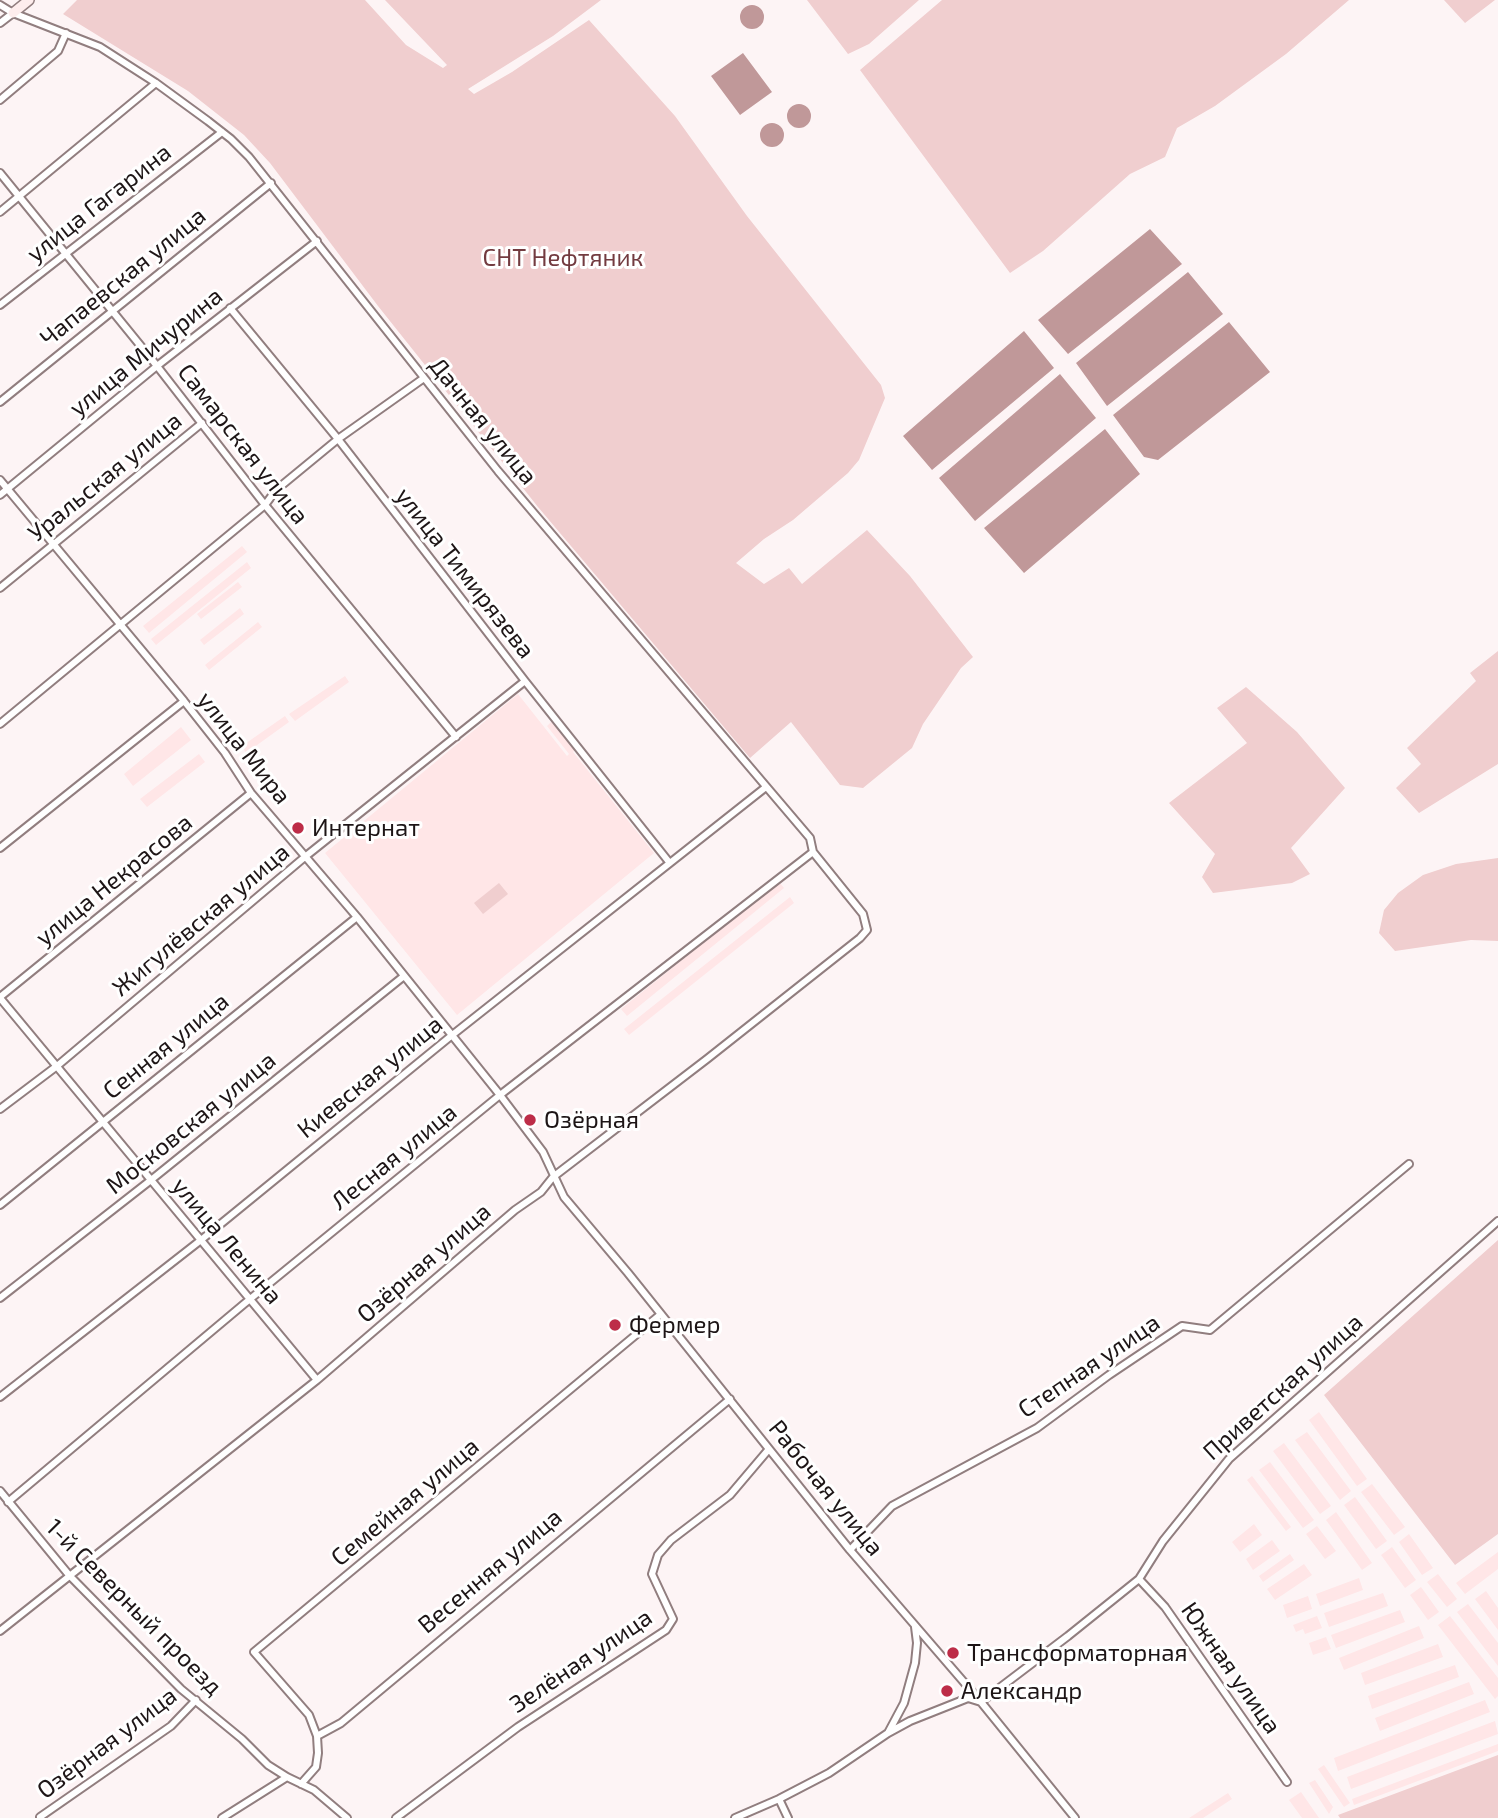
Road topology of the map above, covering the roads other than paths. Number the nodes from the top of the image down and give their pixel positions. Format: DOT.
graph roads {
  1 [pos="29,0"];
  2 [pos="0,5"];
  3 [pos="13,13"];
  4 [pos="0,23"];
  5 [pos="66,33"];
  6 [pos="156,83"];
  7 [pos="0,100"];
  8 [pos="222,132"];
  9 [pos="0,173"];
  10 [pos="271,183"];
  11 [pos="20,196"];
  12 [pos="0,212"];
  13 [pos="317,241"];
  14 [pos="65,252"];
  15 [pos="0,305"];
  16 [pos="230,308"];
  17 [pos="112,310"];
  18 [pos="157,366"];
  19 [pos="424,378"];
  20 [pos="0,402"];
  21 [pos="202,423"];
  22 [pos="338,439"];
  23 [pos="0,480"];
  24 [pos="7,489"];
  25 [pos="0,495"];
  26 [pos="265,505"];
  27 [pos="53,545"];
  28 [pos="0,588"];
  29 [pos="120,626"];
  30 [pos="525,681"];
  31 [pos="184,701"];
  32 [pos="0,724"];
  33 [pos="456,737"];
  34 [pos="766,787"];
  35 [pos="251,793"];
  36 [pos="0,848"];
  37 [pos="813,852"];
  38 [pos="306,856"];
  39 [pos="669,862"];
  40 [pos="356,917"];
  41 [pos="867,921"];
  42 [pos="404,976"];
  43 [pos="0,997"];
  44 [pos="451,1036"];
  45 [pos="57,1066"];
  46 [pos="500,1095"];
  47 [pos="0,1109"];
  48 [pos="103,1122"];
  49 [pos="1409,1164"];
  50 [pos="553,1177"];
  51 [pos="151,1180"];
  52 [pos="0,1205"];
  53 [pos="1498,1221"];
  54 [pos="201,1240"];
  55 [pos="0,1298"];
  56 [pos="250,1300"];
  57 [pos="661,1314"];
  58 [pos="317,1380"];
  59 [pos="0,1397"];
  60 [pos="730,1399"];
  61 [pos="769,1449"];
  62 [pos="0,1491"];
  63 [pos="8,1502"];
  64 [pos="850,1550"];
  65 [pos="69,1575"];
  66 [pos="1139,1579"];
  67 [pos="914,1625"];
  68 [pos="0,1631"];
  69 [pos="197,1700"];
  70 [pos="981,1702"];
  71 [pos="888,1733"];
  72 [pos="317,1736"];
  73 [pos="286,1777"];
  74 [pos="1287,1782"];
  75 [pos="300,1784"];
  76 [pos="779,1799"];
  77 [pos="40,1817"];
  78 [pos="1071,1817"];
  79 [pos="222,1818"];
  80 [pos="347,1818"];
  81 [pos="396,1818"];
  82 [pos="735,1818"];
  83 [pos="788,1818"];
  1 -- 3 [label="street"];
  2 -- 3 [label="street, Дачная улица"];
  3 -- 4 [label="street"];
  3 -- 5 [label="street, Дачная улица"];
  5 -- 6 [label="street, Дачная улица"];
  5 -- 7 [label="street"];
  6 -- 8 [label="street, Дачная улица"];
  6 -- 11 [label="street"];
  8 -- 10 [label="street, Дачная улица"];
  8 -- 14 [label="street, улица Гагарина"];
  9 -- 11 [label="street, Самарская улица"];
  10 -- 13 [label="street, Дачная улица"];
  10 -- 17 [label="street, Чапаевская улица"];
  11 -- 12 [label="street"];
  11 -- 14 [label="street, Самарская улица"];
  13 -- 16 [label="street, улица Мичурина"];
  13 -- 19 [label="street, Дачная улица"];
  14 -- 15 [label="street, улица Гагарина"];
  14 -- 17 [label="street, Самарская улица"];
  16 -- 18 [label="street, улица Мичурина"];
  16 -- 22 [label="street, улица Тимирязева"];
  17 -- 18 [label="street, Самарская улица"];
  17 -- 20 [label="street, Чапаевская улица"];
  18 -- 21 [label="street, Самарская улица"];
  18 -- 24 [label="street, улица Мичурина"];
  19 -- 22 [label="street"];
  19 -- 34 [label="street, Дачная улица"];
  21 -- 26 [label="street, Самарская улица"];
  21 -- 27 [label="street, Уральская улица"];
  22 -- 26 [label="street"];
  22 -- 30 [label="street, улица Тимирязева"];
  23 -- 24 [label="street, улица Мира"];
  24 -- 25 [label="street, улица Мичурина"];
  24 -- 27 [label="street, улица Мира"];
  26 -- 29 [label="street"];
  26 -- 33 [label="street, Самарская улица"];
  27 -- 28 [label="street, Уральская улица"];
  27 -- 29 [label="street, улица Мира"];
  29 -- 31 [label="street, улица Мира"];
  29 -- 32 [label="street"];
  30 -- 33 [label="street, Жигулёвская улица"];
  30 -- 39 [label="street, улица Тимирязева"];
  31 -- 35 [label="street, улица Мира"];
  31 -- 36 [label="street"];
  33 -- 38 [label="street, Жигулёвская улица"];
  34 -- 37 [label="street, Дачная улица"];
  34 -- 39 [label="street, Киевская улица"];
  35 -- 38 [label="street, улица Мира"];
  35 -- 43 [label="street, улица Некрасова"];
  37 -- 41 [label="street, Дачная улица"];
  37 -- 46 [label="street, Лесная улица"];
  38 -- 40 [label="street, улица Мира"];
  38 -- 45 [label="street, Жигулёвская улица"];
  39 -- 44 [label="street, Киевская улица"];
  40 -- 42 [label="street, улица Мира"];
  40 -- 48 [label="street, Сенная улица"];
  41 -- 50 [label="street, Озёрная улица"];
  42 -- 44 [label="street, улица Мира"];
  42 -- 51 [label="street, Московская улица"];
  43 -- 45 [label="street, улица Ленина"];
  44 -- 46 [label="street, улица Мира"];
  44 -- 54 [label="street, Киевская улица"];
  45 -- 47 [label="street, Жигулёвская улица"];
  45 -- 48 [label="street, улица Ленина"];
  46 -- 50 [label="street, улица Мира"];
  46 -- 56 [label="street, Лесная улица"];
  48 -- 51 [label="street, улица Ленина"];
  48 -- 52 [label="street, Сенная улица"];
  49 -- 64 [label="street, Степная улица"];
  50 -- 57 [label="street, Рабочая улица"];
  50 -- 58 [label="street, Озёрная улица"];
  51 -- 54 [label="street, улица Ленина"];
  51 -- 55 [label="street, Московская улица"];
  53 -- 66 [label="street, Приветская улица"];
  54 -- 56 [label="street, улица Ленина"];
  54 -- 59 [label="street, Киевская улица"];
  56 -- 58 [label="street, улица Ленина"];
  56 -- 63 [label="street, Лесная улица"];
  57 -- 60 [label="street, Рабочая улица"];
  57 -- 72 [label="street, Семейная улица"];
  58 -- 65 [label="street, Озёрная улица"];
  60 -- 61 [label="street, Рабочая улица"];
  60 -- 72 [label="street, Весенняя улица"];
  61 -- 64 [label="street, Рабочая улица"];
  61 -- 81 [label="street, Зелёная улица"];
  62 -- 63 [label="street, 1-й Северный проезд"];
  63 -- 65 [label="street, 1-й Северный проезд"];
  64 -- 67 [label="street, Рабочая улица"];
  65 -- 68 [label="street, Озёрная улица"];
  65 -- 69 [label="street, 1-й Северный проезд"];
  66 -- 70 [label="street, Приветская улица"];
  66 -- 74 [label="street, Южная улица"];
  67 -- 70 [label="street, Рабочая улица"];
  67 -- 71 [label="street"];
  69 -- 73 [label="street, 1-й Северный проезд"];
  69 -- 77 [label="street, Озёрная улица"];
  70 -- 71 [label="street"];
  70 -- 78 [label="street, Рабочая улица"];
  71 -- 76 [label="street"];
  72 -- 75 [label="street"];
  73 -- 75 [label="street, 1-й Северный проезд"];
  73 -- 79 [label="street"];
  75 -- 80 [label="street, 1-й Северный проезд"];
  76 -- 82 [label="street"];
  76 -- 83 [label="street"];
}
